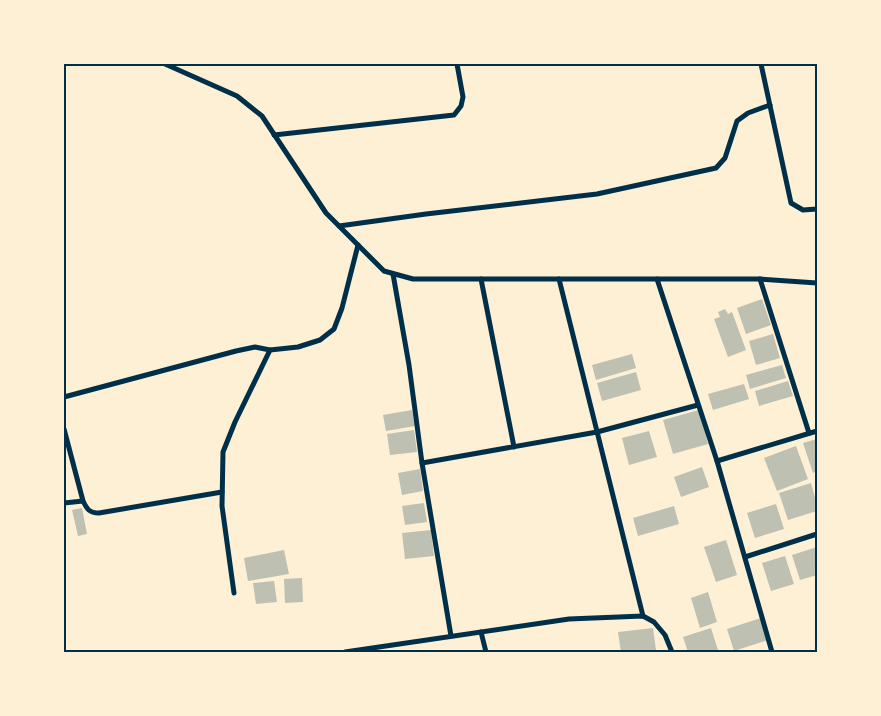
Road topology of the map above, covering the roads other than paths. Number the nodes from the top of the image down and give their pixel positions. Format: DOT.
graph roads {
  1 [pos="165,64"];
  2 [pos="457,64"];
  3 [pos="761,64"];
  4 [pos="770,105"];
  5 [pos="274,135"];
  6 [pos="817,209"];
  7 [pos="339,226"];
  8 [pos="358,245"];
  9 [pos="393,274"];
  10 [pos="760,278"];
  11 [pos="481,279"];
  12 [pos="559,279"];
  13 [pos="658,279"];
  14 [pos="817,282"];
  15 [pos="270,350"];
  16 [pos="64,397"];
  17 [pos="698,405"];
  18 [pos="64,428"];
  19 [pos="817,431"];
  20 [pos="597,432"];
  21 [pos="809,433"];
  22 [pos="514,447"];
  23 [pos="717,462"];
  24 [pos="422,464"];
  25 [pos="222,492"];
  26 [pos="83,501"];
  27 [pos="64,503"];
  28 [pos="817,534"];
  29 [pos="746,558"];
  30 [pos="234,593"];
  31 [pos="643,616"];
  32 [pos="481,632"];
  33 [pos="451,636"];
  34 [pos="345,652"];
  35 [pos="486,652"];
  36 [pos="672,652"];
  37 [pos="772,652"];
  1 -- 5 [label="street"];
  2 -- 5 [label="street"];
  3 -- 4 [label="street"];
  4 -- 6 [label="street"];
  4 -- 7 [label="street"];
  5 -- 7 [label="street"];
  7 -- 8 [label="street"];
  8 -- 9 [label="street"];
  8 -- 15 [label="street"];
  9 -- 11 [label="street"];
  9 -- 24 [label="street"];
  10 -- 13 [label="street"];
  10 -- 14 [label="street"];
  10 -- 21 [label="street"];
  11 -- 12 [label="street"];
  11 -- 22 [label="street"];
  12 -- 13 [label="street"];
  12 -- 20 [label="street"];
  13 -- 17 [label="street"];
  15 -- 16 [label="street"];
  15 -- 25 [label="street"];
  17 -- 20 [label="street"];
  17 -- 23 [label="street"];
  18 -- 26 [label="street"];
  19 -- 21 [label="street"];
  20 -- 22 [label="street"];
  20 -- 31 [label="street"];
  21 -- 23 [label="street"];
  22 -- 24 [label="street"];
  23 -- 29 [label="street"];
  24 -- 33 [label="street"];
  25 -- 26 [label="street"];
  25 -- 30 [label="street"];
  26 -- 27 [label="street"];
  28 -- 29 [label="street"];
  29 -- 37 [label="street"];
  31 -- 32 [label="street"];
  31 -- 36 [label="street"];
  32 -- 33 [label="street"];
  32 -- 35 [label="street"];
  33 -- 34 [label="street"];
}
